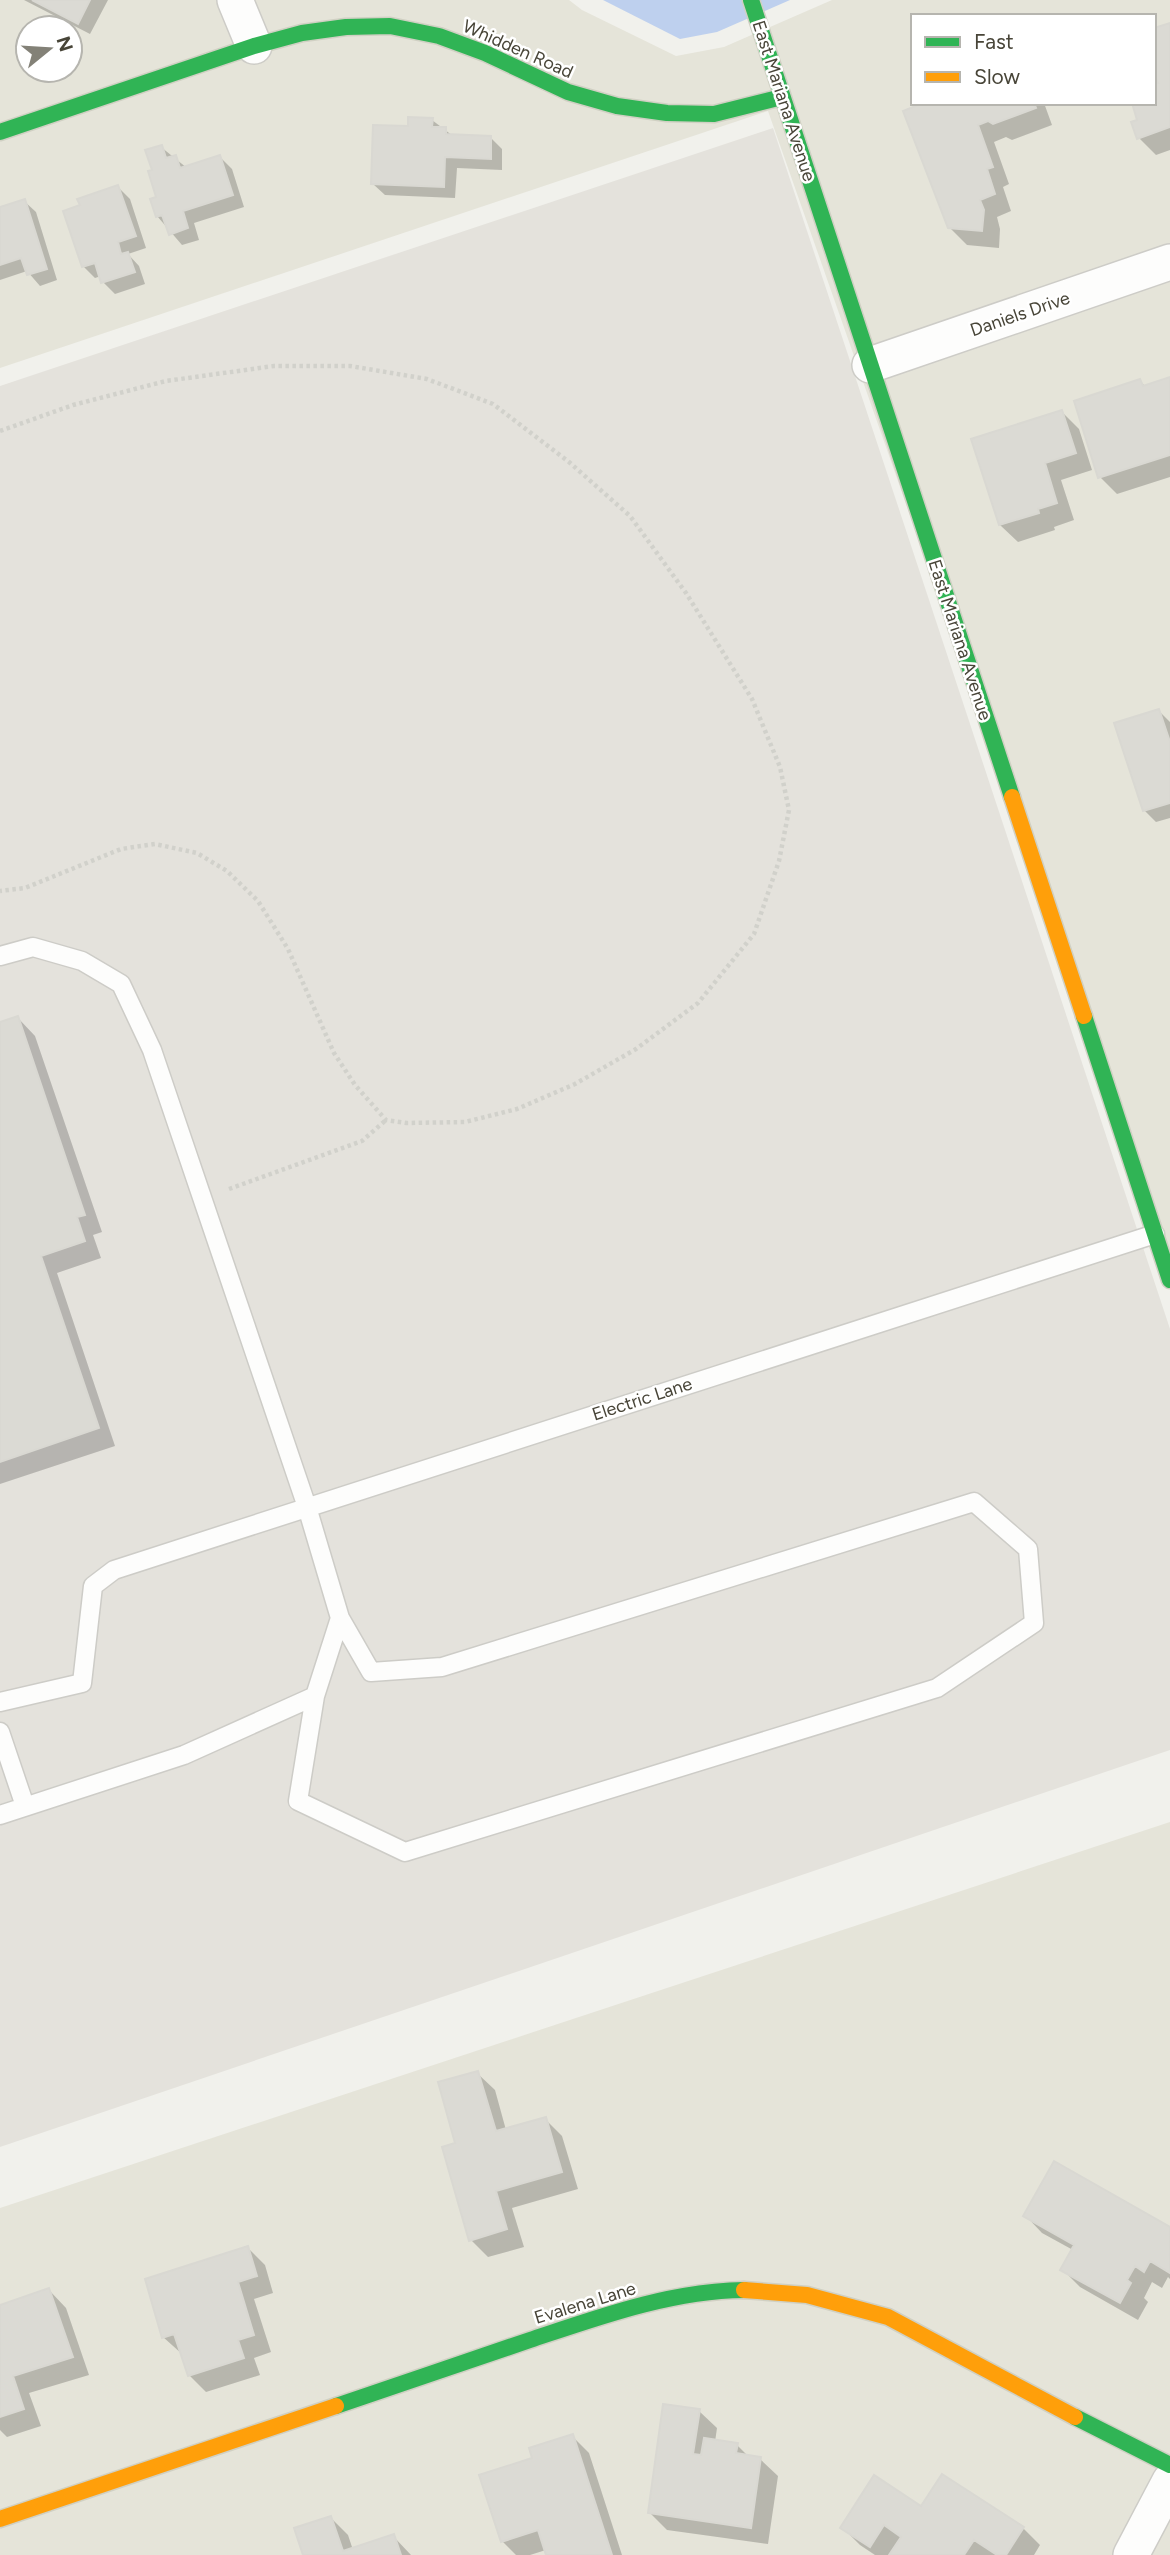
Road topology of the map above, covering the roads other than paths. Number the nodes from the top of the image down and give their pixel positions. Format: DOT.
graph roads {
  1 [pos="235,0"];
  2 [pos="751,0"];
  3 [pos="254,46"];
  4 [pos="782,97"];
  5 [pos="0,132"];
  6 [pos="1170,262"];
  7 [pos="870,365"];
  8 [pos="0,956"];
  9 [pos="1162,1231"];
  10 [pos="1170,1280"];
  11 [pos="307,1507"];
  12 [pos="340,1618"];
  13 [pos="314,1696"];
  14 [pos="0,1702"];
  15 [pos="0,1732"];
  16 [pos="25,1806"];
  17 [pos="0,1815"];
  18 [pos="1170,2465"];
  19 [pos="1170,2481"];
  20 [pos="0,2519"];
  21 [pos="1131,2555"];
  1 -- 3 [label="street"];
  2 -- 4 [label="street, East Mariana Avenue"];
  3 -- 4 [label="street, Whidden Road"];
  3 -- 5 [label="street, Whidden Road"];
  4 -- 7 [label="street, East Mariana Avenue"];
  6 -- 7 [label="street, Daniels Drive"];
  7 -- 9 [label="street, East Mariana Avenue"];
  8 -- 11 [label="lane"];
  9 -- 10 [label="street, East Mariana Avenue"];
  9 -- 11 [label="lane, Electric Lane"];
  11 -- 12 [label="lane"];
  11 -- 14 [label="lane, Electric Lane"];
  12 -- 13 [label="lane"];
  12 -- 13 [label="lane"];
  13 -- 16 [label="lane"];
  15 -- 16 [label="lane"];
  16 -- 17 [label="lane"];
  18 -- 20 [label="street, Evalena Lane"];
  19 -- 21 [label="street"];
}
